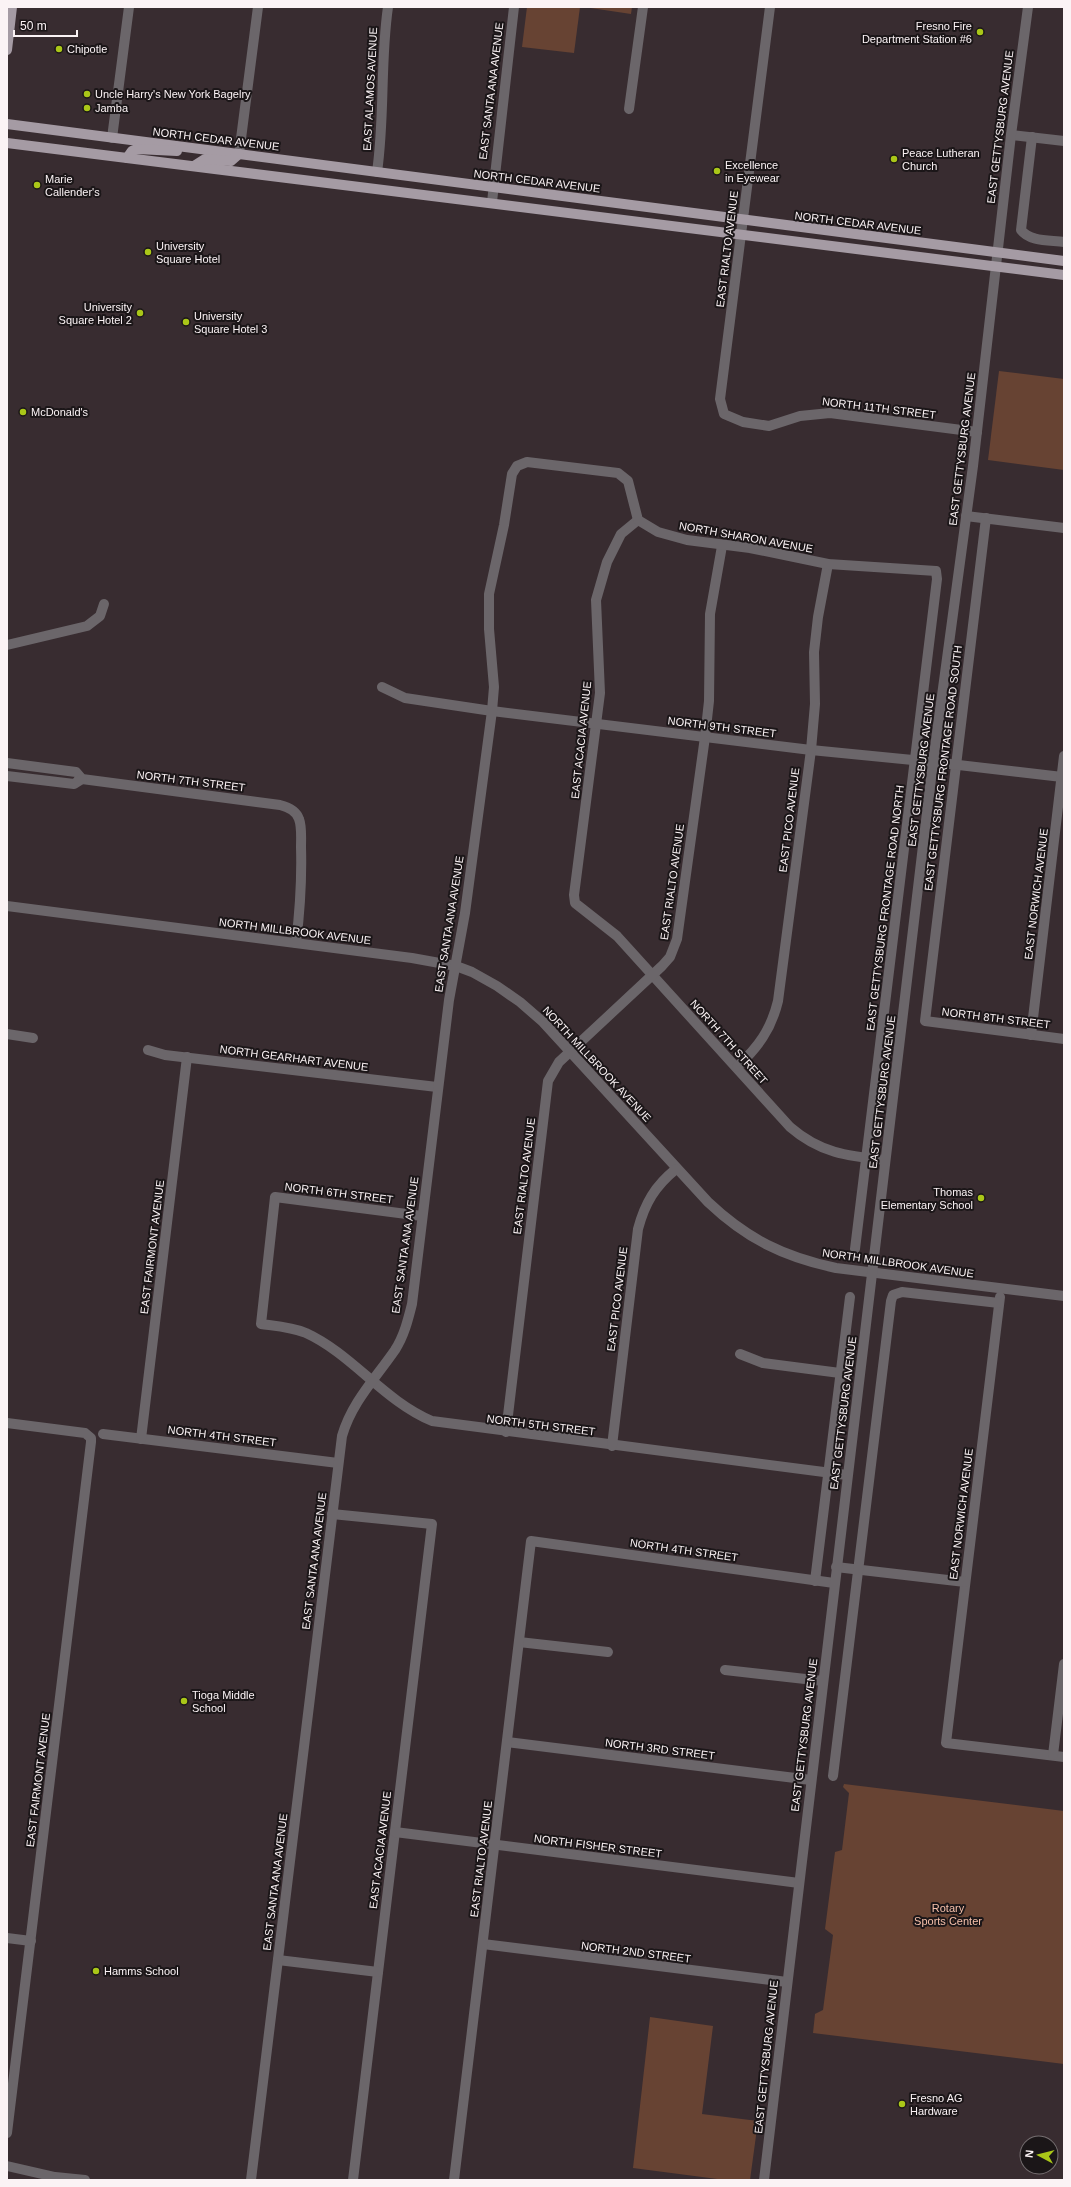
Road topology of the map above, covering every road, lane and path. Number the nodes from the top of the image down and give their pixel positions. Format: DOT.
graph roads {
  1 [pos="12,7"];
  2 [pos="129,7"];
  3 [pos="258,7"];
  4 [pos="388,7"];
  5 [pos="514,7"];
  6 [pos="643,7"];
  7 [pos="770,7"];
  8 [pos="1028,7"];
  9 [pos="7,50"];
  10 [pos="629,109"];
  11 [pos="7,124"];
  12 [pos="1011,135"];
  13 [pos="1032,136"];
  14 [pos="112,138"];
  15 [pos="1064,141"];
  16 [pos="7,143"];
  17 [pos="209,150"];
  18 [pos="239,154"];
  19 [pos="127,158"];
  20 [pos="267,158"];
  21 [pos="194,166"];
  22 [pos="235,170"];
  23 [pos="376,172"];
  24 [pos="492,188"];
  25 [pos="492,202"];
  26 [pos="743,220"];
  27 [pos="741,234"];
  28 [pos="1064,242"];
  29 [pos="997,252"];
  30 [pos="1064,261"];
  31 [pos="995,266"];
  32 [pos="1064,275"];
  33 [pos="720,399"];
  34 [pos="977,432"];
  35 [pos="966,516"];
  36 [pos="986,518"];
  37 [pos="638,520"];
  38 [pos="1064,528"];
  39 [pos="722,546"];
  40 [pos="828,564"];
  41 [pos="936,570"];
  42 [pos="104,604"];
  43 [pos="7,645"];
  44 [pos="382,687"];
  45 [pos="492,711"];
  46 [pos="597,724"];
  47 [pos="705,737"];
  48 [pos="811,750"];
  49 [pos="1064,756"];
  50 [pos="915,760"];
  51 [pos="933,762"];
  52 [pos="7,763"];
  53 [pos="956,764"];
  54 [pos="7,776"];
  55 [pos="1062,777"];
  56 [pos="82,779"];
  57 [pos="575,903"];
  58 [pos="7,906"];
  59 [pos="296,943"];
  60 [pos="456,966"];
  61 [pos="653,975"];
  62 [pos="925,1021"];
  63 [pos="7,1034"];
  64 [pos="1031,1035"];
  65 [pos="34,1038"];
  66 [pos="1064,1039"];
  67 [pos="148,1050"];
  68 [pos="570,1050"];
  69 [pos="187,1058"];
  70 [pos="737,1067"];
  71 [pos="437,1087"];
  72 [pos="866,1158"];
  73 [pos="885,1160"];
  74 [pos="676,1169"];
  75 [pos="422,1216"];
  76 [pos="855,1249"];
  77 [pos="873,1272"];
  78 [pos="1001,1288"];
  79 [pos="1064,1296"];
  80 [pos="850,1297"];
  81 [pos="999,1303"];
  82 [pos="261,1324"];
  83 [pos="740,1354"];
  84 [pos="840,1373"];
  85 [pos="371,1381"];
  86 [pos="7,1423"];
  87 [pos="506,1432"];
  88 [pos="103,1434"];
  89 [pos="141,1438"];
  90 [pos="612,1446"];
  91 [pos="338,1463"];
  92 [pos="828,1472"];
  93 [pos="847,1475"];
  94 [pos="332,1514"];
  95 [pos="531,1541"];
  96 [pos="836,1567"];
  97 [pos="858,1570"];
  98 [pos="815,1581"];
  99 [pos="965,1582"];
  100 [pos="834,1583"];
  101 [pos="519,1642"];
  102 [pos="608,1652"];
  103 [pos="1064,1664"];
  104 [pos="725,1670"];
  105 [pos="823,1681"];
  106 [pos="507,1742"];
  107 [pos="1053,1755"];
  108 [pos="1064,1757"];
  109 [pos="833,1776"];
  110 [pos="811,1780"];
  111 [pos="394,1832"];
  112 [pos="494,1845"];
  113 [pos="799,1883"];
  114 [pos="7,1938"];
  115 [pos="31,1941"];
  116 [pos="483,1944"];
  117 [pos="278,1960"];
  118 [pos="378,1972"];
  119 [pos="787,1982"];
  120 [pos="7,2133"];
  121 [pos="7,2166"];
  122 [pos="85,2180"];
  123 [pos="251,2180"];
  124 [pos="353,2180"];
  125 [pos="454,2180"];
  126 [pos="764,2180"];
  1 -- 9 [label="main road"];
  2 -- 14 [label="street"];
  3 -- 18 [label="street"];
  4 -- 23 [label="street, EAST ALAMOS AVENUE"];
  5 -- 24 [label="street, EAST SANTA ANA AVENUE"];
  6 -- 10 [label="street"];
  7 -- 26 [label="street, EAST RIALTO AVENUE"];
  8 -- 12 [label="street, EAST GETTYSBURG AVENUE"];
  11 -- 14 [label="main road, NORTH CEDAR AVENUE"];
  12 -- 13 [label="street"];
  12 -- 29 [label="street, EAST GETTYSBURG AVENUE"];
  13 -- 15 [label="street"];
  13 -- 28 [label="street"];
  14 -- 17 [label="main road, NORTH CEDAR AVENUE"];
  16 -- 19 [label="main road"];
  17 -- 18 [label="main road, NORTH CEDAR AVENUE"];
  17 -- 19 [label="main road"];
  18 -- 20 [label="main road, NORTH CEDAR AVENUE"];
  18 -- 21 [label="main road"];
  19 -- 21 [label="main road"];
  20 -- 22 [label="main road"];
  20 -- 23 [label="main road, NORTH CEDAR AVENUE"];
  21 -- 22 [label="main road"];
  22 -- 25 [label="main road"];
  23 -- 24 [label="main road, NORTH CEDAR AVENUE"];
  24 -- 25 [label="street, EAST SANTA ANA AVENUE"];
  24 -- 26 [label="main road, NORTH CEDAR AVENUE"];
  25 -- 27 [label="main road"];
  26 -- 27 [label="street, EAST RIALTO AVENUE"];
  26 -- 29 [label="main road, NORTH CEDAR AVENUE"];
  27 -- 31 [label="main road"];
  27 -- 33 [label="street, EAST RIALTO AVENUE"];
  29 -- 30 [label="main road, NORTH CEDAR AVENUE"];
  29 -- 31 [label="street, EAST GETTYSBURG AVENUE"];
  31 -- 32 [label="main road"];
  31 -- 34 [label="street, EAST GETTYSBURG AVENUE"];
  33 -- 34 [label="street, NORTH 11TH STREET"];
  34 -- 35 [label="street, EAST GETTYSBURG AVENUE"];
  35 -- 36 [label="street"];
  35 -- 51 [label="street, EAST GETTYSBURG AVENUE"];
  36 -- 38 [label="street"];
  36 -- 53 [label="street, EAST GETTYSBURG FRONTAGE ROAD SOUTH"];
  37 -- 39 [label="street, NORTH SHARON AVENUE"];
  37 -- 45 [label="street, EAST SANTA ANA AVENUE"];
  37 -- 46 [label="street, EAST ACACIA AVENUE"];
  39 -- 40 [label="street, NORTH SHARON AVENUE"];
  39 -- 47 [label="street, EAST RIALTO AVENUE"];
  40 -- 41 [label="street, NORTH SHARON AVENUE"];
  40 -- 48 [label="street, EAST PICO AVENUE"];
  41 -- 50 [label="street, EAST GETTYSBURG FRONTAGE ROAD NORTH"];
  42 -- 43 [label="street"];
  44 -- 45 [label="street, NORTH 9TH STREET"];
  45 -- 46 [label="street, NORTH 9TH STREET"];
  45 -- 60 [label="street, EAST SANTA ANA AVENUE"];
  46 -- 47 [label="street, NORTH 9TH STREET"];
  46 -- 57 [label="street, EAST ACACIA AVENUE"];
  47 -- 48 [label="street, NORTH 9TH STREET"];
  47 -- 61 [label="street, EAST RIALTO AVENUE"];
  48 -- 50 [label="street, NORTH 9TH STREET"];
  48 -- 70 [label="street, EAST PICO AVENUE"];
  49 -- 55 [label="street, EAST NORWICH AVENUE"];
  50 -- 51 [label="street, NORTH 9TH STREET"];
  50 -- 72 [label="street, EAST GETTYSBURG FRONTAGE ROAD NORTH"];
  51 -- 53 [label="street, NORTH 9TH STREET"];
  51 -- 73 [label="street, EAST GETTYSBURG AVENUE"];
  52 -- 56 [label="street, NORTH 7TH STREET"];
  53 -- 55 [label="street, NORTH 9TH STREET"];
  53 -- 62 [label="street, EAST GETTYSBURG FRONTAGE ROAD SOUTH"];
  54 -- 56 [label="street, NORTH 7TH STREET"];
  55 -- 64 [label="street, EAST NORWICH AVENUE"];
  56 -- 59 [label="street, NORTH 7TH STREET"];
  57 -- 61 [label="street, NORTH 7TH STREET"];
  58 -- 59 [label="street, NORTH MILLBROOK AVENUE"];
  59 -- 60 [label="street, NORTH MILLBROOK AVENUE"];
  60 -- 68 [label="street, NORTH MILLBROOK AVENUE"];
  60 -- 71 [label="street, EAST SANTA ANA AVENUE"];
  61 -- 68 [label="street, EAST RIALTO AVENUE"];
  61 -- 70 [label="street, NORTH 7TH STREET"];
  62 -- 64 [label="street, NORTH 8TH STREET"];
  63 -- 65 [label="street"];
  64 -- 66 [label="street, NORTH 8TH STREET"];
  67 -- 69 [label="street, NORTH GEARHART AVENUE"];
  68 -- 74 [label="street, NORTH MILLBROOK AVENUE"];
  68 -- 87 [label="street, EAST RIALTO AVENUE"];
  69 -- 71 [label="street, NORTH GEARHART AVENUE"];
  69 -- 89 [label="street, EAST FAIRMONT AVENUE"];
  70 -- 72 [label="street, NORTH 7TH STREET"];
  71 -- 75 [label="street, EAST SANTA ANA AVENUE"];
  72 -- 73 [label="street, NORTH 7TH STREET"];
  72 -- 76 [label="street, EAST GETTYSBURG FRONTAGE ROAD NORTH"];
  73 -- 77 [label="street, EAST GETTYSBURG AVENUE"];
  74 -- 77 [label="street, NORTH MILLBROOK AVENUE"];
  74 -- 90 [label="street, EAST PICO AVENUE"];
  75 -- 82 [label="street, NORTH 6TH STREET"];
  75 -- 85 [label="street, EAST SANTA ANA AVENUE"];
  77 -- 78 [label="street, NORTH MILLBROOK AVENUE"];
  77 -- 93 [label="street, EAST GETTYSBURG AVENUE"];
  78 -- 79 [label="street, NORTH MILLBROOK AVENUE"];
  78 -- 81 [label="street, EAST NORWICH AVENUE"];
  80 -- 84 [label="street, EAST GETTYSBURG AVENUE"];
  81 -- 97 [label="street"];
  81 -- 99 [label="street, EAST NORWICH AVENUE"];
  82 -- 85 [label="street, NORTH 5TH STREET"];
  83 -- 84 [label="street"];
  84 -- 92 [label="street, EAST GETTYSBURG AVENUE"];
  85 -- 87 [label="street, NORTH 5TH STREET"];
  85 -- 91 [label="street, EAST SANTA ANA AVENUE"];
  86 -- 115 [label="street, EAST FAIRMONT AVENUE"];
  87 -- 90 [label="street, NORTH 5TH STREET"];
  88 -- 89 [label="street, NORTH 4TH STREET"];
  89 -- 91 [label="street, NORTH 4TH STREET"];
  90 -- 92 [label="street, NORTH 5TH STREET"];
  91 -- 94 [label="street, EAST SANTA ANA AVENUE"];
  92 -- 93 [label="street, NORTH 5TH STREET"];
  92 -- 98 [label="street, EAST GETTYSBURG AVENUE"];
  93 -- 96 [label="street, EAST GETTYSBURG AVENUE"];
  94 -- 111 [label="street, EAST ACACIA AVENUE"];
  94 -- 117 [label="street, EAST SANTA ANA AVENUE"];
  95 -- 98 [label="street, NORTH 4TH STREET"];
  95 -- 101 [label="street, EAST RIALTO AVENUE"];
  96 -- 97 [label="street"];
  96 -- 100 [label="street, EAST GETTYSBURG AVENUE"];
  97 -- 99 [label="street"];
  97 -- 109 [label="street"];
  98 -- 100 [label="street, NORTH 4TH STREET"];
  99 -- 107 [label="street, EAST NORWICH AVENUE"];
  100 -- 105 [label="street, EAST GETTYSBURG AVENUE"];
  101 -- 102 [label="street"];
  101 -- 106 [label="street, EAST RIALTO AVENUE"];
  103 -- 107 [label="street"];
  104 -- 105 [label="street"];
  105 -- 110 [label="street, EAST GETTYSBURG AVENUE"];
  106 -- 110 [label="street, NORTH 3RD STREET"];
  106 -- 112 [label="street, EAST RIALTO AVENUE"];
  107 -- 108 [label="street"];
  110 -- 113 [label="street, EAST GETTYSBURG AVENUE"];
  111 -- 112 [label="street, NORTH FISHER STREET"];
  111 -- 118 [label="street, EAST ACACIA AVENUE"];
  112 -- 113 [label="street, NORTH FISHER STREET"];
  112 -- 116 [label="street, EAST RIALTO AVENUE"];
  113 -- 119 [label="street, EAST GETTYSBURG AVENUE"];
  114 -- 115 [label="street"];
  115 -- 120 [label="street, EAST FAIRMONT AVENUE"];
  116 -- 119 [label="street, NORTH 2ND STREET"];
  116 -- 125 [label="street, EAST RIALTO AVENUE"];
  117 -- 118 [label="street"];
  117 -- 123 [label="street, EAST SANTA ANA AVENUE"];
  118 -- 124 [label="street, EAST ACACIA AVENUE"];
  119 -- 126 [label="street, EAST GETTYSBURG AVENUE"];
  121 -- 122 [label="street"];
}
